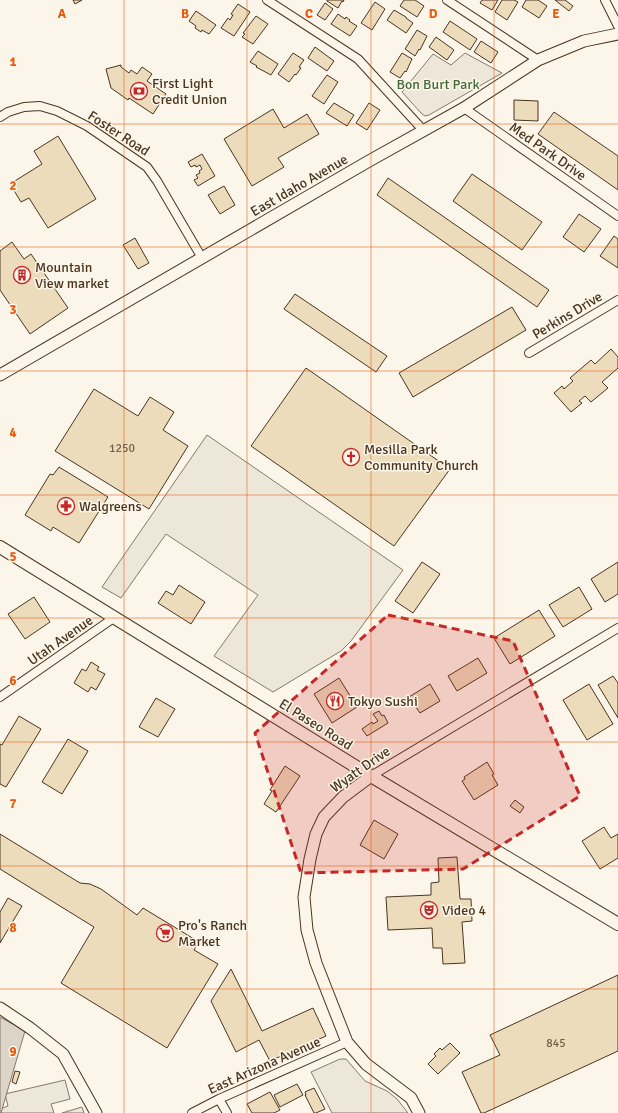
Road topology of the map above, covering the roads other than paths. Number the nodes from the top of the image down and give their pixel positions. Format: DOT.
graph roads {
  1 [pos="267,0"];
  2 [pos="447,0"];
  3 [pos="605,0"];
  4 [pos="618,26"];
  5 [pos="618,34"];
  6 [pos="538,60"];
  7 [pos="464,108"];
  8 [pos="0,117"];
  9 [pos="423,130"];
  10 [pos="618,216"];
  11 [pos="202,258"];
  12 [pos="618,300"];
  13 [pos="529,353"];
  14 [pos="0,375"];
  15 [pos="0,547"];
  16 [pos="115,617"];
  17 [pos="618,628"];
  18 [pos="0,697"];
  19 [pos="371,776"];
  20 [pos="618,924"];
  21 [pos="0,1008"];
  22 [pos="346,1042"];
  23 [pos="219,1099"];
  24 [pos="96,1113"];
  25 [pos="192,1113"];
  26 [pos="226,1113"];
  27 [pos="419,1113"];
  1 -- 9 [label="street"];
  2 -- 6 [label="street"];
  3 -- 4 [label="street"];
  5 -- 6 [label="street, East Idaho Avenue"];
  6 -- 7 [label="street, East Idaho Avenue"];
  7 -- 9 [label="street, East Idaho Avenue"];
  7 -- 10 [label="street, Med Park Drive"];
  8 -- 11 [label="street, Foster Road"];
  9 -- 11 [label="street, East Idaho Avenue"];
  11 -- 14 [label="street, East Idaho Avenue"];
  12 -- 13 [label="street, Perkins Drive"];
  15 -- 16 [label="main road, El Paseo Road"];
  16 -- 18 [label="street, Utah Avenue"];
  16 -- 19 [label="main road, El Paseo Road"];
  17 -- 19 [label="street, Wyatt Drive"];
  19 -- 20 [label="main road, El Paseo Road"];
  19 -- 22 [label="street, Wyatt Drive"];
  21 -- 24 [label="street"];
  22 -- 23 [label="street, East Arizona Avenue"];
  22 -- 27 [label="street"];
  23 -- 25 [label="street, East Arizona Avenue"];
  23 -- 26 [label="street"];
}
